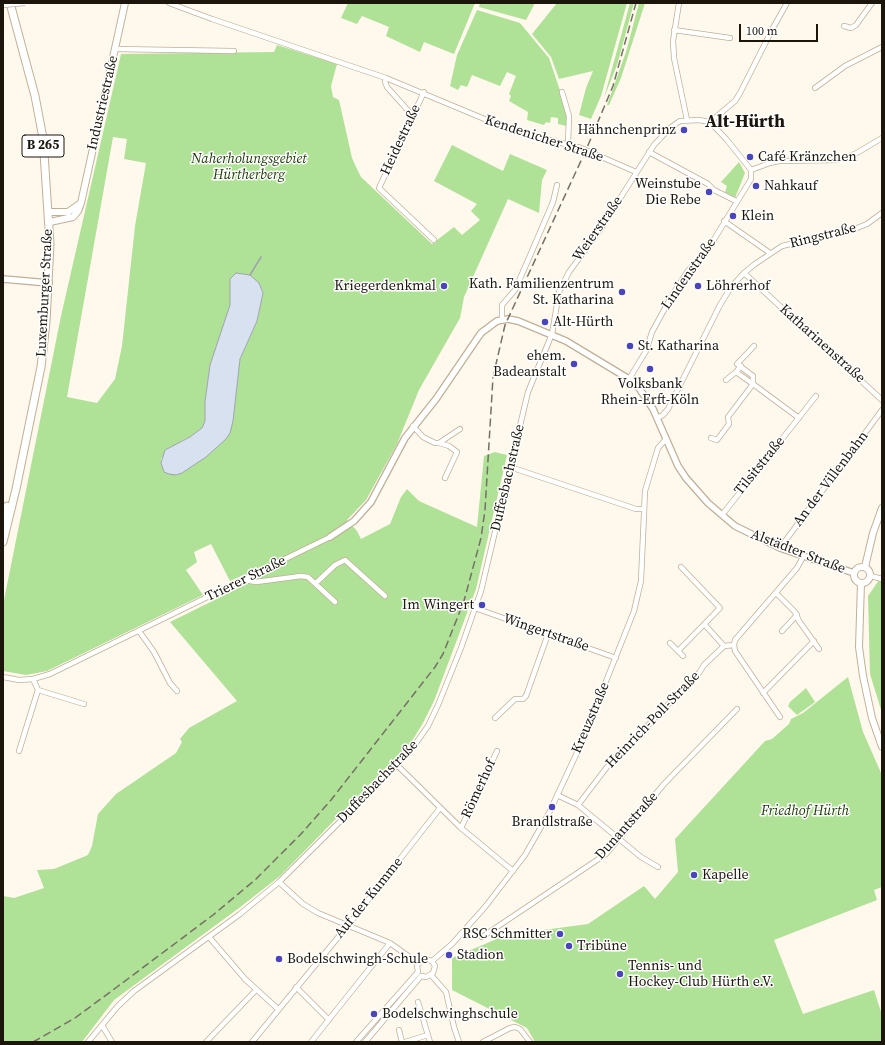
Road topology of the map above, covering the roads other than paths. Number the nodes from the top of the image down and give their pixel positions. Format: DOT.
graph roads {
  1 [pos="10,3"];
  2 [pos="25,3"];
  3 [pos="125,3"];
  4 [pos="169,3"];
  5 [pos="679,3"];
  6 [pos="787,3"];
  7 [pos="872,3"];
  8 [pos="3,5"];
  9 [pos="844,26"];
  10 [pos="674,30"];
  11 [pos="730,38"];
  12 [pos="882,47"];
  13 [pos="115,49"];
  14 [pos="234,51"];
  15 [pos="386,78"];
  16 [pos="816,88"];
  17 [pos="424,92"];
  18 [pos="562,92"];
  19 [pos="412,115"];
  20 [pos="687,120"];
  21 [pos="710,122"];
  22 [pos="882,138"];
  23 [pos="568,144"];
  24 [pos="649,152"];
  25 [pos="751,170"];
  26 [pos="636,172"];
  27 [pos="558,185"];
  28 [pos="736,201"];
  29 [pos="81,203"];
  30 [pos="49,212"];
  31 [pos="882,213"];
  32 [pos="724,221"];
  33 [pos="50,222"];
  34 [pos="434,240"];
  35 [pos="770,253"];
  36 [pos="744,273"];
  37 [pos="3,279"];
  38 [pos="49,283"];
  39 [pos="502,320"];
  40 [pos="552,334"];
  41 [pos="754,346"];
  42 [pos="741,366"];
  43 [pos="736,372"];
  44 [pos="629,379"];
  45 [pos="726,380"];
  46 [pos="753,384"];
  47 [pos="816,396"];
  48 [pos="882,400"];
  49 [pos="882,410"];
  50 [pos="657,418"];
  51 [pos="799,418"];
  52 [pos="413,426"];
  53 [pos="460,429"];
  54 [pos="711,438"];
  55 [pos="666,439"];
  56 [pos="439,443"];
  57 [pos="21,466"];
  58 [pos="510,467"];
  59 [pos="445,478"];
  60 [pos="882,508"];
  61 [pos="644,509"];
  62 [pos="722,515"];
  63 [pos="3,520"];
  64 [pos="330,537"];
  65 [pos="3,542"];
  66 [pos="780,548"];
  67 [pos="803,557"];
  68 [pos="681,567"];
  69 [pos="865,567"];
  70 [pos="854,573"];
  71 [pos="871,576"];
  72 [pos="882,579"];
  73 [pos="245,580"];
  74 [pos="316,583"];
  75 [pos="861,583"];
  76 [pos="776,593"];
  77 [pos="385,596"];
  78 [pos="335,602"];
  79 [pos="475,608"];
  80 [pos="797,615"];
  81 [pos="705,625"];
  82 [pos="139,631"];
  83 [pos="782,631"];
  84 [pos="548,634"];
  85 [pos="814,641"];
  86 [pos="670,643"];
  87 [pos="734,645"];
  88 [pos="724,646"];
  89 [pos="819,649"];
  90 [pos="678,651"];
  91 [pos="683,656"];
  92 [pos="616,658"];
  93 [pos="3,677"];
  94 [pos="33,679"];
  95 [pos="38,690"];
  96 [pos="177,691"];
  97 [pos="763,692"];
  98 [pos="84,704"];
  99 [pos="737,709"];
  100 [pos="780,717"];
  101 [pos="495,718"];
  102 [pos="882,747"];
  103 [pos="19,751"];
  104 [pos="497,751"];
  105 [pos="397,765"];
  106 [pos="557,796"];
  107 [pos="578,805"];
  108 [pos="440,808"];
  109 [pos="461,828"];
  110 [pos="617,839"];
  111 [pos="658,867"];
  112 [pos="513,871"];
  113 [pos="279,882"];
  114 [pos="349,924"];
  115 [pos="209,937"];
  116 [pos="482,938"];
  117 [pos="390,943"];
  118 [pos="432,962"];
  119 [pos="418,963"];
  120 [pos="419,974"];
  121 [pos="432,975"];
  122 [pos="296,987"];
  123 [pos="256,990"];
  124 [pos="418,1002"];
  125 [pos="278,1009"];
  126 [pos="329,1020"];
  127 [pos="102,1025"];
  128 [pos="399,1030"];
  129 [pos="428,1035"];
  130 [pos="88,1042"];
  131 [pos="112,1042"];
  132 [pos="206,1042"];
  133 [pos="252,1042"];
  134 [pos="311,1042"];
  135 [pos="356,1042"];
  136 [pos="365,1042"];
  137 [pos="404,1042"];
  138 [pos="430,1042"];
  139 [pos="459,1042"];
  140 [pos="483,1042"];
  141 [pos="530,1042"];
  1 -- 30 [label="main road, Luxemburger Straße / B 265"];
  2 -- 8 [label="street, bridge"];
  3 -- 13 [label="main road, Industriestraße"];
  4 -- 15 [label="street, Kendenicher Straße"];
  5 -- 10 [label="street"];
  6 -- 21 [label="street"];
  7 -- 9 [label="street"];
  10 -- 11 [label="street"];
  10 -- 20 [label="street"];
  12 -- 16 [label="street"];
  13 -- 14 [label="street"];
  13 -- 29 [label="main road, Industriestraße"];
  15 -- 17 [label="street, Kendenicher Straße"];
  15 -- 19 [label="street"];
  17 -- 19 [label="street, Heidestraße"];
  17 -- 23 [label="street, Kendenicher Straße"];
  18 -- 23 [label="street"];
  19 -- 34 [label="street, Heidestraße"];
  20 -- 21 [label="street"];
  20 -- 24 [label="street, Weierstraße"];
  21 -- 25 [label="street"];
  22 -- 25 [label="street"];
  23 -- 26 [label="street, Kendenicher Straße"];
  24 -- 26 [label="street, Weierstraße"];
  24 -- 28 [label="street"];
  25 -- 28 [label="street, Lindenstraße"];
  26 -- 40 [label="street, Weierstraße"];
  27 -- 39 [label="street"];
  28 -- 32 [label="street, Lindenstraße"];
  29 -- 30 [label="main road"];
  29 -- 33 [label="main road, Industriestraße"];
  30 -- 33 [label="main road, Luxemburger Straße / B 265"];
  31 -- 35 [label="street, Ringstraße"];
  32 -- 35 [label="street"];
  32 -- 44 [label="street, Lindenstraße"];
  33 -- 38 [label="main road, Luxemburger Straße / B 265"];
  35 -- 36 [label="street, Ringstraße"];
  36 -- 48 [label="street, Katharinenstraße"];
  36 -- 50 [label="street, Ringstraße"];
  37 -- 38 [label="street"];
  38 -- 57 [label="main road, Luxemburger Straße / B 265"];
  39 -- 40 [label="street"];
  39 -- 52 [label="street, Trierer Straße"];
  40 -- 44 [label="street, Alstädter Straße"];
  40 -- 58 [label="street, Duffesbachstraße"];
  41 -- 42 [label="street"];
  42 -- 43 [label="street"];
  42 -- 46 [label="street"];
  43 -- 45 [label="street"];
  43 -- 46 [label="street"];
  44 -- 50 [label="street, Alstädter Straße"];
  46 -- 51 [label="street"];
  46 -- 54 [label="street"];
  47 -- 51 [label="street, Tilsitstraße"];
  49 -- 66 [label="street, An der Villenbahn"];
  50 -- 55 [label="street, Alstädter Straße"];
  51 -- 62 [label="street, Tilsitstraße"];
  52 -- 56 [label="street"];
  52 -- 64 [label="street, Trierer Straße"];
  53 -- 56 [label="street"];
  55 -- 61 [label="street, Kreuzstraße"];
  55 -- 62 [label="street, Alstädter Straße"];
  56 -- 59 [label="street"];
  57 -- 63 [label="main road"];
  57 -- 65 [label="main road"];
  58 -- 61 [label="street"];
  58 -- 79 [label="street, Duffesbachstraße"];
  60 -- 69 [label="main road"];
  61 -- 92 [label="street, Kreuzstraße"];
  62 -- 66 [label="street, Alstädter Straße"];
  64 -- 73 [label="street, Trierer Straße"];
  66 -- 67 [label="street, Alstädter Straße"];
  67 -- 70 [label="street, Alstädter Straße"];
  67 -- 76 [label="street"];
  68 -- 81 [label="street"];
  69 -- 70 [label="main road"];
  69 -- 71 [label="main road"];
  70 -- 75 [label="main road"];
  71 -- 72 [label="street"];
  71 -- 75 [label="main road"];
  73 -- 74 [label="street"];
  73 -- 82 [label="street, Trierer Straße"];
  74 -- 77 [label="street"];
  74 -- 78 [label="street"];
  75 -- 102 [label="main road"];
  76 -- 80 [label="street"];
  76 -- 87 [label="street"];
  79 -- 84 [label="street, Wingertstraße"];
  79 -- 105 [label="street, Duffesbachstraße"];
  80 -- 83 [label="street"];
  80 -- 85 [label="street"];
  81 -- 88 [label="street"];
  81 -- 90 [label="street"];
  82 -- 94 [label="street, Trierer Straße"];
  82 -- 96 [label="street"];
  84 -- 92 [label="street, Wingertstraße"];
  84 -- 101 [label="street"];
  85 -- 89 [label="street"];
  85 -- 97 [label="street"];
  86 -- 90 [label="street"];
  87 -- 88 [label="street"];
  87 -- 97 [label="street"];
  88 -- 107 [label="street, Heinrich-Poll-Straße"];
  90 -- 91 [label="street"];
  92 -- 106 [label="street, Kreuzstraße"];
  93 -- 94 [label="street, Trierer Straße"];
  94 -- 95 [label="street"];
  95 -- 98 [label="street"];
  95 -- 103 [label="street"];
  97 -- 100 [label="street"];
  99 -- 110 [label="street, Dunantstraße"];
  104 -- 109 [label="street, Römerhof"];
  105 -- 108 [label="street"];
  105 -- 113 [label="street, Duffesbachstraße"];
  106 -- 107 [label="street"];
  106 -- 112 [label="street, Kreuzstraße"];
  107 -- 110 [label="street"];
  108 -- 109 [label="street"];
  108 -- 114 [label="street, Auf der Kumme"];
  109 -- 112 [label="street"];
  110 -- 111 [label="street"];
  110 -- 116 [label="street, Dunantstraße"];
  112 -- 118 [label="street, Kreuzstraße"];
  113 -- 114 [label="street"];
  113 -- 115 [label="street, Duffesbachstraße"];
  114 -- 117 [label="street"];
  114 -- 122 [label="street, Auf der Kumme"];
  115 -- 123 [label="street"];
  115 -- 127 [label="street, Duffesbachstraße"];
  117 -- 119 [label="street"];
  117 -- 126 [label="street"];
  118 -- 119 [label="street"];
  118 -- 121 [label="street"];
  119 -- 120 [label="street"];
  120 -- 121 [label="street"];
  120 -- 135 [label="street"];
  120 -- 136 [label="street"];
  121 -- 139 [label="street"];
  122 -- 125 [label="street, Auf der Kumme"];
  122 -- 126 [label="street"];
  123 -- 125 [label="street"];
  123 -- 132 [label="street"];
  124 -- 129 [label="street"];
  125 -- 133 [label="street, Auf der Kumme"];
  126 -- 134 [label="street"];
  127 -- 130 [label="street, Duffesbachstraße"];
  127 -- 131 [label="street"];
  128 -- 137 [label="street"];
  129 -- 137 [label="street"];
  129 -- 138 [label="street"];
  140 -- 141 [label="street"];
}
